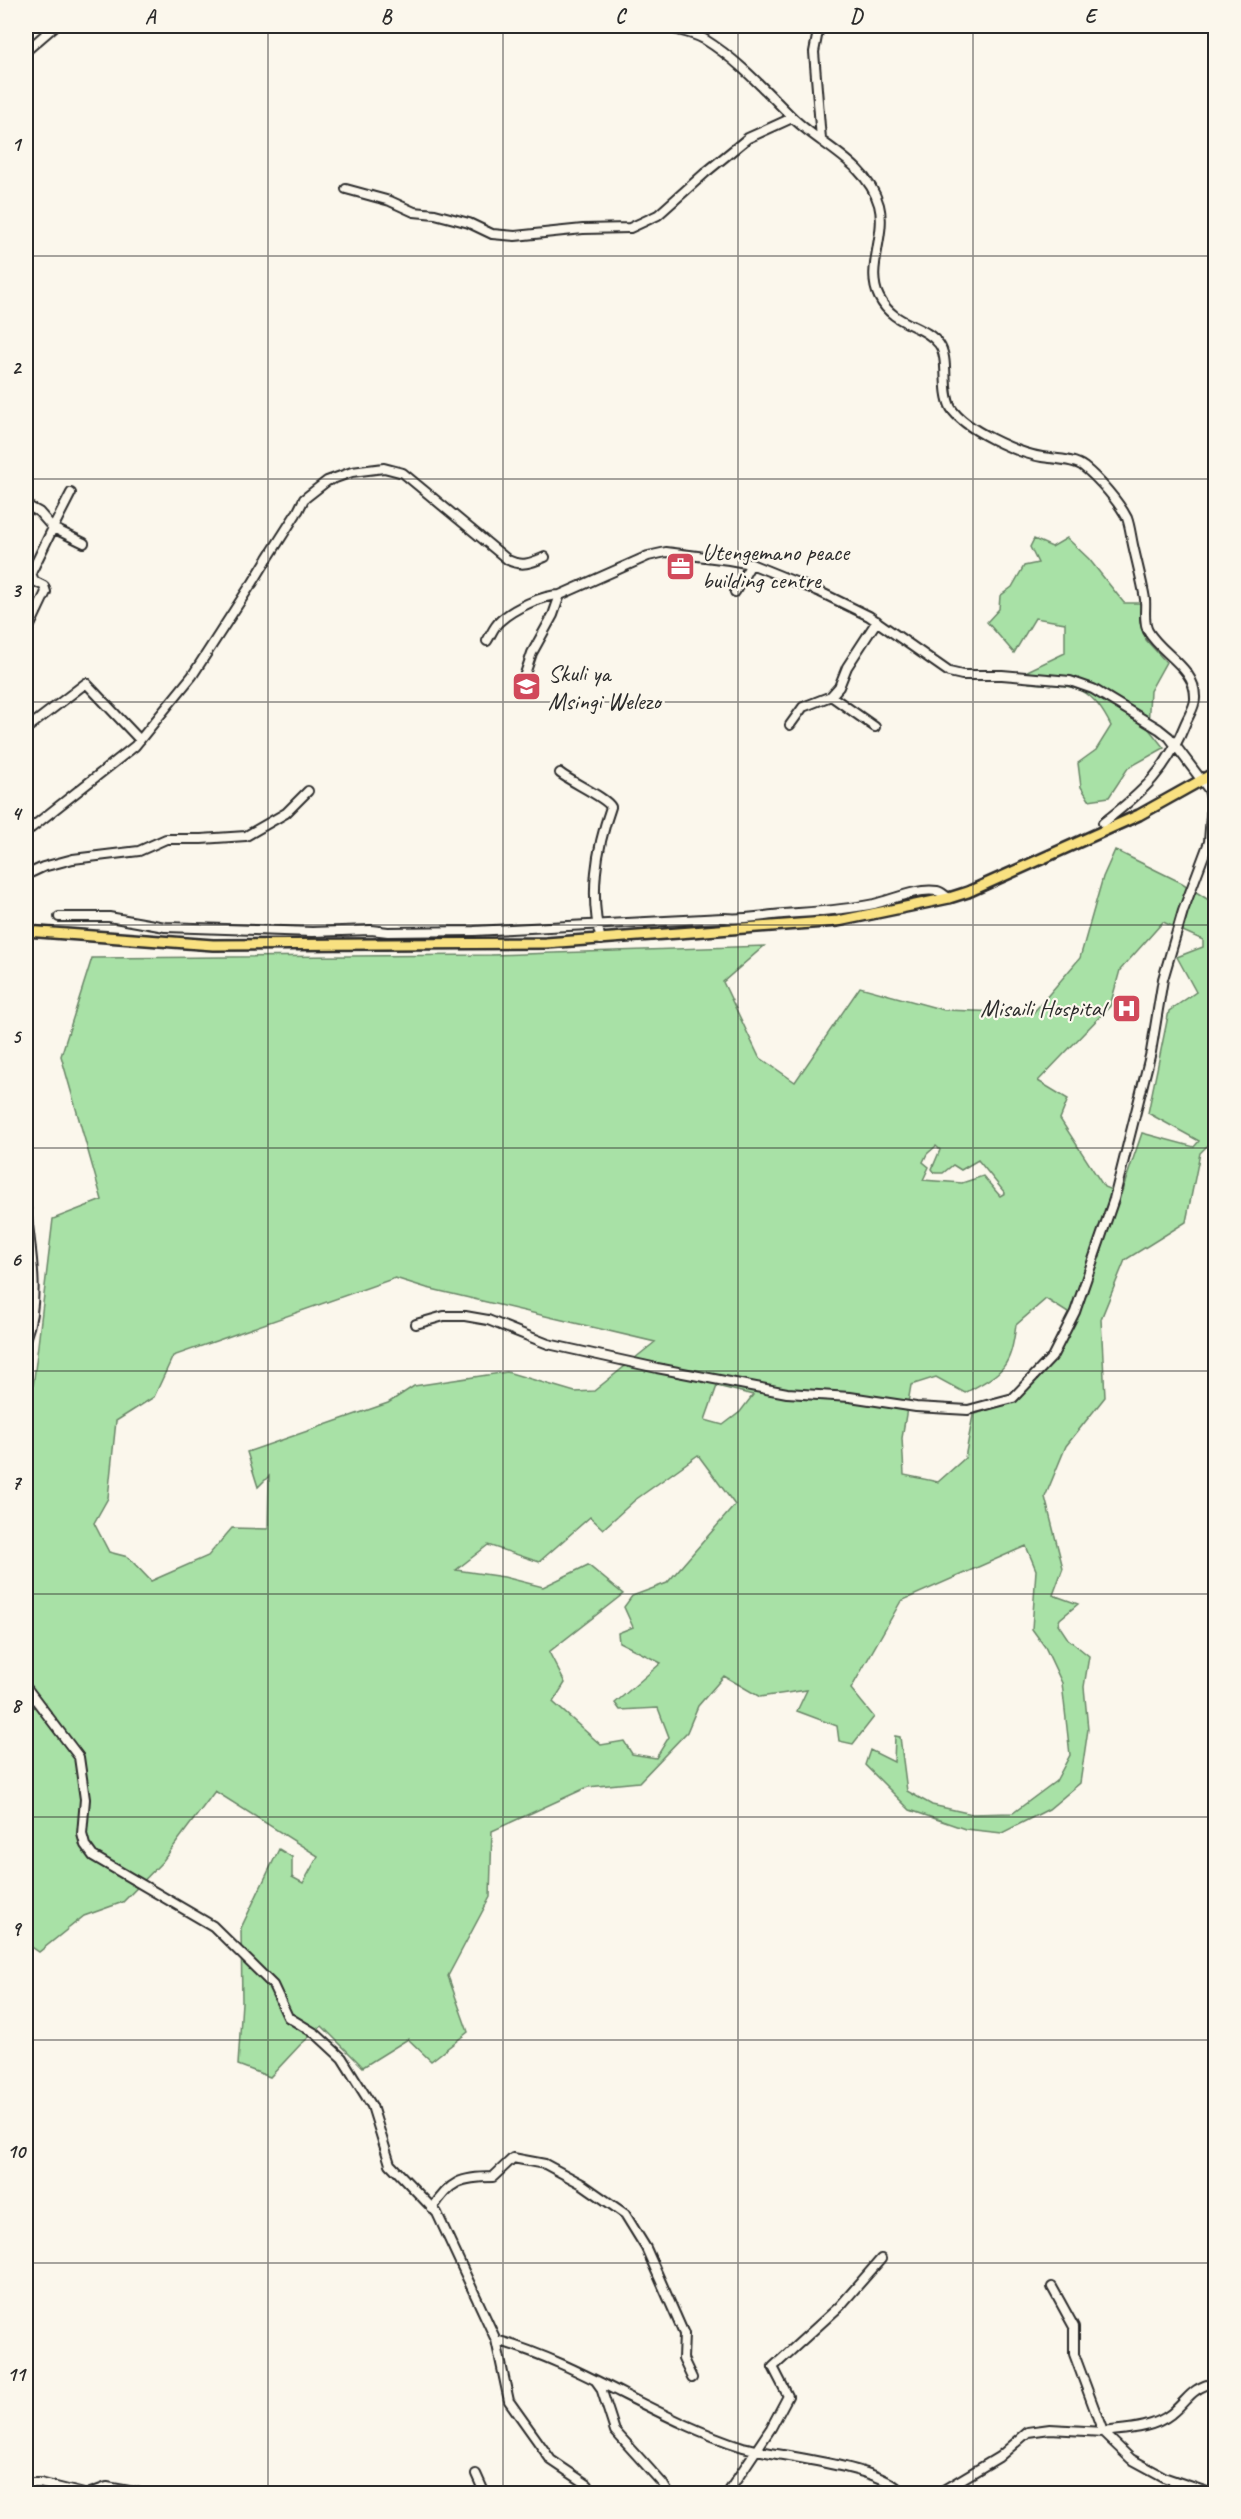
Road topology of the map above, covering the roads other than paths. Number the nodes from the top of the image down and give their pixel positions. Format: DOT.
graph roads {
  1 [pos="55,26"];
  2 [pos="662,26"];
  3 [pos="819,26"];
  4 [pos="26,51"];
  5 [pos="792,118"];
  6 [pos="821,139"];
  7 [pos="346,189"];
  8 [pos="71,493"];
  9 [pos="26,505"];
  10 [pos="53,528"];
  11 [pos="84,543"];
  12 [pos="545,557"];
  13 [pos="751,564"];
  14 [pos="735,592"];
  15 [pos="560,595"];
  16 [pos="877,621"];
  17 [pos="26,634"];
  18 [pos="487,641"];
  19 [pos="522,683"];
  20 [pos="831,696"];
  21 [pos="790,725"];
  22 [pos="875,727"];
  23 [pos="26,729"];
  24 [pos="140,741"];
  25 [pos="1176,747"];
  26 [pos="1215,772"];
  27 [pos="560,773"];
  28 [pos="1201,780"];
  29 [pos="1212,790"];
  30 [pos="308,791"];
  31 [pos="1103,823"];
  32 [pos="26,832"];
  33 [pos="26,875"];
  34 [pos="949,898"];
  35 [pos="59,917"];
  36 [pos="597,925"];
  37 [pos="26,931"];
  38 [pos="601,940"];
  39 [pos="26,1207"];
  40 [pos="416,1324"];
  41 [pos="26,1337"];
  42 [pos="26,1688"];
  43 [pos="432,2209"];
  44 [pos="881,2259"];
  45 [pos="1052,2287"];
  46 [pos="496,2340"];
  47 [pos="692,2378"];
  48 [pos="595,2380"];
  49 [pos="1215,2382"];
  50 [pos="1103,2432"];
  51 [pos="756,2449"];
  52 [pos="476,2474"];
  53 [pos="26,2483"];
  54 [pos="588,2485"];
  55 [pos="84,2493"];
  56 [pos="88,2493"];
  57 [pos="146,2493"];
  58 [pos="484,2493"];
  59 [pos="669,2493"];
  60 [pos="727,2493"];
  61 [pos="903,2493"];
  62 [pos="937,2493"];
  63 [pos="1213,2493"];
  1 -- 4 [label="street"];
  2 -- 5 [label="street"];
  3 -- 6 [label="street"];
  5 -- 6 [label="street"];
  5 -- 7 [label="street"];
  6 -- 25 [label="street"];
  8 -- 10 [label="street"];
  9 -- 10 [label="street"];
  10 -- 11 [label="street"];
  10 -- 17 [label="street"];
  12 -- 24 [label="street"];
  13 -- 14 [label="street"];
  13 -- 15 [label="street"];
  13 -- 16 [label="street"];
  15 -- 18 [label="street"];
  15 -- 19 [label="street"];
  16 -- 20 [label="street"];
  16 -- 25 [label="street"];
  20 -- 21 [label="street"];
  20 -- 22 [label="street"];
  23 -- 24 [label="street"];
  24 -- 32 [label="street"];
  25 -- 28 [label="street"];
  25 -- 31 [label="street"];
  26 -- 28 [label="main road"];
  27 -- 36 [label="street"];
  28 -- 29 [label="street"];
  28 -- 34 [label="main road"];
  29 -- 40 [label="street"];
  30 -- 33 [label="street"];
  34 -- 36 [label="street"];
  34 -- 38 [label="main road"];
  35 -- 36 [label="street"];
  36 -- 38 [label="street"];
  37 -- 38 [label="main road"];
  39 -- 41 [label="street"];
  42 -- 43 [label="street"];
  43 -- 46 [label="street"];
  43 -- 47 [label="street"];
  44 -- 51 [label="street"];
  45 -- 50 [label="street"];
  46 -- 48 [label="street"];
  46 -- 54 [label="street"];
  48 -- 51 [label="street"];
  48 -- 59 [label="street"];
  49 -- 50 [label="street"];
  50 -- 62 [label="street"];
  50 -- 63 [label="street"];
  51 -- 60 [label="street"];
  51 -- 61 [label="street"];
  52 -- 58 [label="street"];
  53 -- 55 [label="street"];
  56 -- 57 [label="street"];
}
